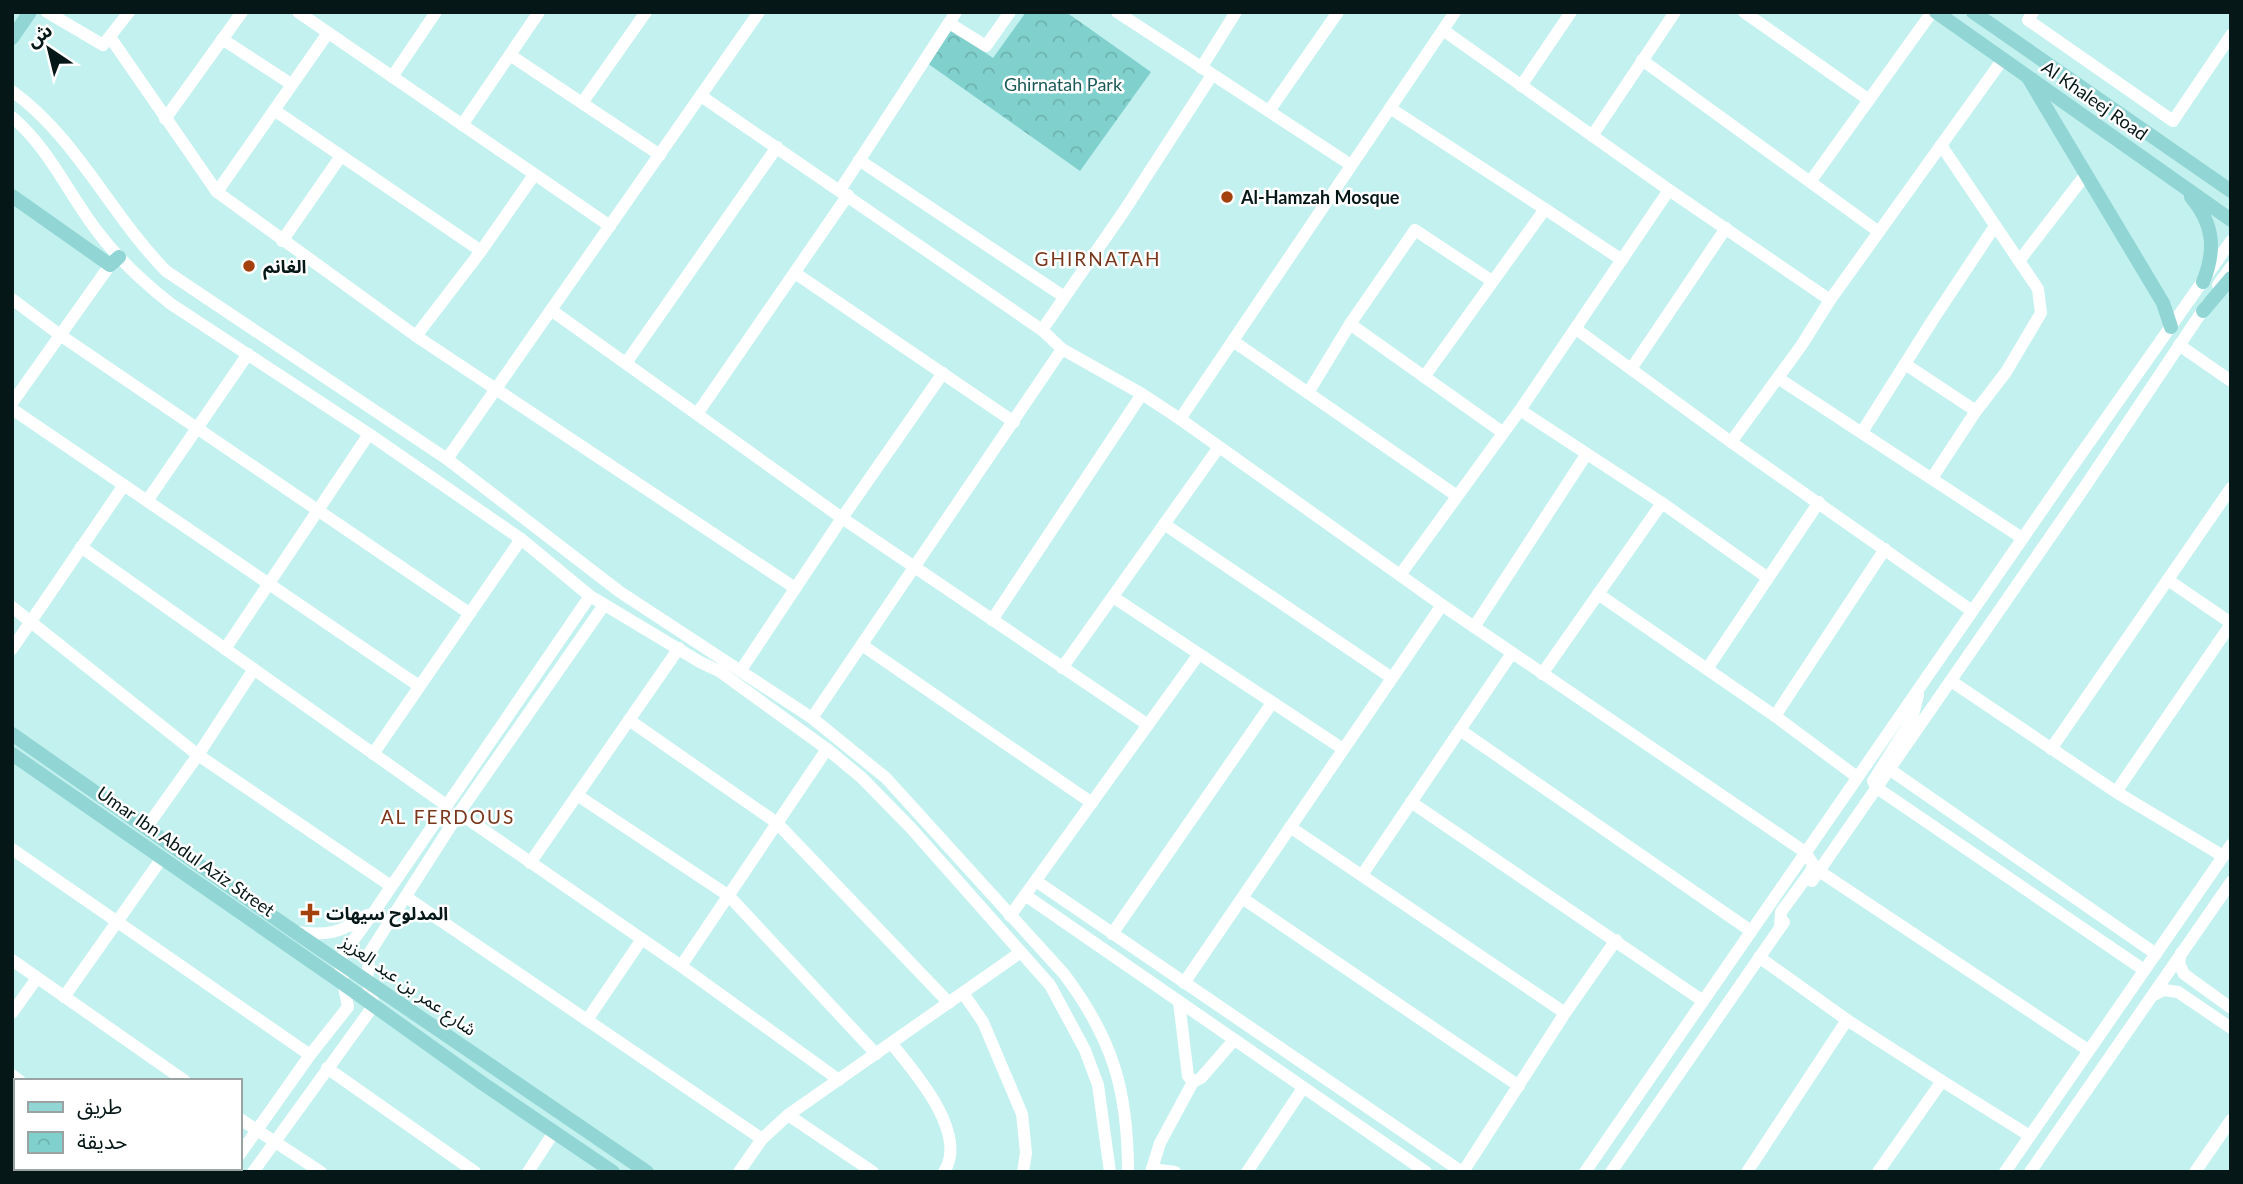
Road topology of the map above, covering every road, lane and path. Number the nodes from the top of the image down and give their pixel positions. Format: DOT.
graph roads {
  1 [pos="30,12"];
  2 [pos="47,12"];
  3 [pos="129,12"];
  4 [pos="242,12"];
  5 [pos="298,12"];
  6 [pos="436,12"];
  7 [pos="539,12"];
  8 [pos="646,12"];
  9 [pos="760,12"];
  10 [pos="1010,12"];
  11 [pos="1117,12"];
  12 [pos="1236,12"];
  13 [pos="1338,12"];
  14 [pos="1455,12"];
  15 [pos="1571,12"];
  16 [pos="1675,12"];
  17 [pos="1744,12"];
  18 [pos="1934,12"];
  19 [pos="1973,12"];
  20 [pos="2033,12"];
  21 [pos="952,18"];
  22 [pos="1443,30"];
  23 [pos="328,33"];
  24 [pos="2231,35"];
  25 [pos="110,37"];
  26 [pos="12,38"];
  27 [pos="222,39"];
  28 [pos="2075,53"];
  29 [pos="510,55"];
  30 [pos="2003,59"];
  31 [pos="1642,61"];
  32 [pos="1206,71"];
  33 [pos="2061,73"];
  34 [pos="2026,75"];
  35 [pos="392,77"];
  36 [pos="291,85"];
  37 [pos="1521,86"];
  38 [pos="12,91"];
  39 [pos="701,96"];
  40 [pos="1869,100"];
  41 [pos="582,103"];
  42 [pos="1390,108"];
  43 [pos="274,110"];
  44 [pos="1269,111"];
  45 [pos="12,117"];
  46 [pos="165,119"];
  47 [pos="462,125"];
  48 [pos="1592,136"];
  49 [pos="1941,145"];
  50 [pos="777,147"];
  51 [pos="660,155"];
  52 [pos="341,156"];
  53 [pos="859,160"];
  54 [pos="1351,166"];
  55 [pos="2086,174"];
  56 [pos="534,175"];
  57 [pos="2215,180"];
  58 [pos="1810,182"];
  59 [pos="2179,183"];
  60 [pos="2231,184"];
  61 [pos="1669,190"];
  62 [pos="2231,191"];
  63 [pos="217,192"];
  64 [pos="844,192"];
  65 [pos="12,196"];
  66 [pos="1545,209"];
  67 [pos="2231,220"];
  68 [pos="610,226"];
  69 [pos="1996,226"];
  70 [pos="1726,228"];
  71 [pos="1879,232"];
  72 [pos="282,241"];
  73 [pos="2231,242"];
  74 [pos="481,251"];
  75 [pos="1622,260"];
  76 [pos="114,261"];
  77 [pos="2019,261"];
  78 [pos="2231,267"];
  79 [pos="795,273"];
  80 [pos="2231,278"];
  81 [pos="1492,281"];
  82 [pos="2203,282"];
  83 [pos="1063,296"];
  84 [pos="12,299"];
  85 [pos="1830,300"];
  86 [pos="551,310"];
  87 [pos="2203,311"];
  88 [pos="1350,324"];
  89 [pos="2171,327"];
  90 [pos="1576,329"];
  91 [pos="1042,330"];
  92 [pos="60,335"];
  93 [pos="416,336"];
  94 [pos="1233,341"];
  95 [pos="2179,345"];
  96 [pos="1062,349"];
  97 [pos="248,354"];
  98 [pos="626,363"];
  99 [pos="1905,364"];
  100 [pos="1631,369"];
  101 [pos="943,373"];
  102 [pos="1424,377"];
  103 [pos="1778,379"];
  104 [pos="2231,381"];
  105 [pos="496,388"];
  106 [pos="1308,393"];
  107 [pos="1142,394"];
  108 [pos="12,403"];
  109 [pos="12,409"];
  110 [pos="1520,410"];
  111 [pos="1976,411"];
  112 [pos="697,414"];
  113 [pos="1180,419"];
  114 [pos="1014,422"];
  115 [pos="197,429"];
  116 [pos="1502,432"];
  117 [pos="1862,432"];
  118 [pos="369,433"];
  119 [pos="1731,442"];
  120 [pos="1219,447"];
  121 [pos="1586,455"];
  122 [pos="447,459"];
  123 [pos="1931,478"];
  124 [pos="124,485"];
  125 [pos="2231,488"];
  126 [pos="1457,496"];
  127 [pos="147,501"];
  128 [pos="1819,502"];
  129 [pos="1662,503"];
  130 [pos="317,511"];
  131 [pos="842,518"];
  132 [pos="1164,524"];
  133 [pos="2022,538"];
  134 [pos="521,539"];
  135 [pos="81,547"];
  136 [pos="1885,549"];
  137 [pos="915,567"];
  138 [pos="1400,575"];
  139 [pos="1768,578"];
  140 [pos="2168,580"];
  141 [pos="268,584"];
  142 [pos="795,588"];
  143 [pos="1598,594"];
  144 [pos="590,596"];
  145 [pos="1112,597"];
  146 [pos="604,605"];
  147 [pos="1441,605"];
  148 [pos="12,607"];
  149 [pos="1972,611"];
  150 [pos="469,613"];
  151 [pos="31,620"];
  152 [pos="992,620"];
  153 [pos="2231,624"];
  154 [pos="1474,627"];
  155 [pos="862,645"];
  156 [pos="679,648"];
  157 [pos="12,649"];
  158 [pos="225,649"];
  159 [pos="1512,653"];
  160 [pos="1199,654"];
  161 [pos="1062,668"];
  162 [pos="254,669"];
  163 [pos="1707,669"];
  164 [pos="740,670"];
  165 [pos="1542,674"];
  166 [pos="1392,678"];
  167 [pos="1951,681"];
  168 [pos="1921,685"];
  169 [pos="419,686"];
  170 [pos="1272,703"];
  171 [pos="1775,716"];
  172 [pos="812,718"];
  173 [pos="629,720"];
  174 [pos="1148,725"];
  175 [pos="1460,730"];
  176 [pos="12,734"];
  177 [pos="827,749"];
  178 [pos="1343,749"];
  179 [pos="2051,749"];
  180 [pos="12,754"];
  181 [pos="373,754"];
  182 [pos="198,755"];
  183 [pos="1889,769"];
  184 [pos="1857,777"];
  185 [pos="1877,788"];
  186 [pos="2116,792"];
  187 [pos="577,795"];
  188 [pos="1411,802"];
  189 [pos="1092,803"];
  190 [pos="446,805"];
  191 [pos="459,813"];
  192 [pos="777,822"];
  193 [pos="1290,827"];
  194 [pos="146,828"];
  195 [pos="12,849"];
  196 [pos="2227,850"];
  197 [pos="1805,852"];
  198 [pos="162,858"];
  199 [pos="530,863"];
  200 [pos="1819,871"];
  201 [pos="1362,875"];
  202 [pos="1036,881"];
  203 [pos="2050,882"];
  204 [pos="2231,883"];
  205 [pos="391,886"];
  206 [pos="1025,895"];
  207 [pos="729,896"];
  208 [pos="406,897"];
  209 [pos="1242,898"];
  210 [pos="376,909"];
  211 [pos="2063,915"];
  212 [pos="1010,916"];
  213 [pos="117,921"];
  214 [pos="1780,927"];
  215 [pos="1751,931"];
  216 [pos="295,932"];
  217 [pos="1112,934"];
  218 [pos="642,939"];
  219 [pos="1616,940"];
  220 [pos="1021,953"];
  221 [pos="2181,953"];
  222 [pos="2156,954"];
  223 [pos="1759,957"];
  224 [pos="12,960"];
  225 [pos="339,960"];
  226 [pos="681,966"];
  227 [pos="2144,970"];
  228 [pos="37,978"];
  229 [pos="367,980"];
  230 [pos="1184,983"];
  231 [pos="2197,984"];
  232 [pos="345,985"];
  233 [pos="962,993"];
  234 [pos="2152,996"];
  235 [pos="64,997"];
  236 [pos="2186,997"];
  237 [pos="1703,1001"];
  238 [pos="1179,1002"];
  239 [pos="948,1003"];
  240 [pos="374,1005"];
  241 [pos="2231,1008"];
  242 [pos="12,1013"];
  243 [pos="1564,1013"];
  244 [pos="587,1020"];
  245 [pos="1847,1020"];
  246 [pos="2231,1028"];
  247 [pos="1234,1040"];
  248 [pos="891,1043"];
  249 [pos="2088,1051"];
  250 [pos="876,1054"];
  251 [pos="310,1055"];
  252 [pos="327,1068"];
  253 [pos="181,1079"];
  254 [pos="839,1080"];
  255 [pos="1942,1081"];
  256 [pos="1193,1082"];
  257 [pos="1518,1086"];
  258 [pos="1303,1088"];
  259 [pos="788,1115"];
  260 [pos="242,1120"];
  261 [pos="2231,1120"];
  262 [pos="257,1131"];
  263 [pos="554,1132"];
  264 [pos="2030,1136"];
  265 [pos="762,1139"];
  266 [pos="276,1140"];
  267 [pos="242,1151"];
  268 [pos="1152,1170"];
  269 [pos="2200,1170"];
  270 [pos="253,1172"];
  271 [pos="321,1172"];
  272 [pos="475,1172"];
  273 [pos="528,1172"];
  274 [pos="614,1172"];
  275 [pos="647,1172"];
  276 [pos="739,1172"];
  277 [pos="873,1172"];
  278 [pos="944,1172"];
  279 [pos="1023,1172"];
  280 [pos="1110,1172"];
  281 [pos="1128,1172"];
  282 [pos="1175,1172"];
  283 [pos="1247,1172"];
  284 [pos="1426,1172"];
  285 [pos="1462,1172"];
  286 [pos="1585,1172"];
  287 [pos="1611,1172"];
  288 [pos="1747,1172"];
  289 [pos="1878,1172"];
  290 [pos="2005,1172"];
  291 [pos="2031,1172"];
  1 -- 26 [label="main road"];
  2 -- 25 [label="street"];
  3 -- 25 [label="street"];
  4 -- 27 [label="street"];
  5 -- 23 [label="street"];
  6 -- 35 [label="street"];
  7 -- 29 [label="street"];
  8 -- 41 [label="street"];
  9 -- 39 [label="street"];
  10 -- 21 [label="street"];
  11 -- 32 [label="street"];
  12 -- 32 [label="street"];
  13 -- 44 [label="street"];
  14 -- 22 [label="street"];
  15 -- 37 [label="street"];
  16 -- 31 [label="street"];
  17 -- 40 [label="street"];
  18 -- 30 [label="main road, Al Khaleej Road"];
  18 -- 40 [label="street"];
  19 -- 33 [label="main road, Al Khaleej Road"];
  20 -- 28 [label="street"];
  21 -- 53 [label="street"];
  22 -- 37 [label="street"];
  22 -- 42 [label="street"];
  23 -- 35 [label="street"];
  23 -- 36 [label="street"];
  24 -- 28 [label="street"];
  25 -- 46 [label="street"];
  27 -- 36 [label="street"];
  27 -- 46 [label="street"];
  28 -- 33 [label="street"];
  29 -- 41 [label="street"];
  29 -- 47 [label="street"];
  30 -- 34 [label="main road, Al Khaleej Road"];
  30 -- 49 [label="street"];
  31 -- 48 [label="street"];
  31 -- 58 [label="street"];
  32 -- 44 [label="street"];
  32 -- 83 [label="street"];
  33 -- 57 [label="main road, Al Khaleej Road"];
  34 -- 55 [label="main road"];
  34 -- 59 [label="main road, Al Khaleej Road"];
  35 -- 47 [label="street"];
  36 -- 43 [label="street"];
  37 -- 48 [label="street"];
  38 -- 122 [label="street"];
  39 -- 50 [label="street"];
  39 -- 51 [label="street"];
  40 -- 58 [label="street"];
  41 -- 51 [label="street"];
  42 -- 54 [label="street"];
  42 -- 66 [label="street"];
  43 -- 52 [label="street"];
  43 -- 63 [label="street"];
  44 -- 54 [label="street"];
  45 -- 76 [label="street"];
  46 -- 63 [label="street"];
  47 -- 56 [label="street"];
  48 -- 61 [label="street"];
  49 -- 69 [label="street"];
  49 -- 71 [label="street"];
  50 -- 64 [label="street"];
  50 -- 98 [label="street"];
  51 -- 68 [label="street"];
  52 -- 72 [label="street"];
  52 -- 74 [label="street"];
  53 -- 64 [label="street"];
  53 -- 83 [label="street"];
  54 -- 94 [label="street"];
  55 -- 77 [label="street"];
  55 -- 89 [label="main road"];
  56 -- 68 [label="street"];
  56 -- 74 [label="street"];
  57 -- 60 [label="main road"];
  57 -- 62 [label="main road, Al Khaleej Road"];
  58 -- 71 [label="street"];
  59 -- 67 [label="main road, Al Khaleej Road"];
  59 -- 82 [label="main road"];
  61 -- 70 [label="street"];
  61 -- 75 [label="street"];
  63 -- 72 [label="street"];
  64 -- 79 [label="street"];
  64 -- 91 [label="street"];
  65 -- 76 [label="main road"];
  66 -- 75 [label="street"];
  66 -- 81 [label="street"];
  68 -- 86 [label="street"];
  69 -- 77 [label="street"];
  69 -- 99 [label="street"];
  70 -- 85 [label="street"];
  70 -- 100 [label="street"];
  71 -- 85 [label="street"];
  72 -- 93 [label="street"];
  73 -- 82 [label="street"];
  74 -- 93 [label="street"];
  75 -- 90 [label="street"];
  76 -- 92 [label="street"];
  76 -- 97 [label="street"];
  77 -- 111 [label="street"];
  78 -- 87 [label="street"];
  79 -- 101 [label="street"];
  79 -- 112 [label="street"];
  80 -- 87 [label="main road"];
  81 -- 88 [label="street"];
  81 -- 102 [label="street"];
  82 -- 89 [label="street"];
  83 -- 91 [label="street"];
  84 -- 92 [label="street"];
  85 -- 103 [label="street"];
  86 -- 98 [label="street"];
  86 -- 105 [label="street"];
  87 -- 95 [label="street"];
  88 -- 102 [label="street"];
  88 -- 106 [label="street"];
  89 -- 133 [label="street"];
  90 -- 100 [label="street"];
  90 -- 110 [label="street"];
  91 -- 96 [label="street"];
  92 -- 108 [label="street"];
  92 -- 115 [label="street"];
  93 -- 105 [label="street"];
  94 -- 106 [label="street"];
  94 -- 113 [label="street"];
  95 -- 104 [label="street"];
  95 -- 167 [label="street"];
  96 -- 107 [label="street"];
  96 -- 114 [label="street"];
  97 -- 115 [label="street"];
  97 -- 118 [label="street"];
  98 -- 112 [label="street"];
  99 -- 111 [label="street"];
  99 -- 117 [label="street"];
  100 -- 119 [label="street"];
  101 -- 114 [label="street"];
  101 -- 131 [label="street"];
  102 -- 116 [label="street"];
  103 -- 117 [label="street"];
  103 -- 119 [label="street"];
  105 -- 122 [label="street"];
  105 -- 142 [label="street"];
  106 -- 126 [label="street"];
  107 -- 113 [label="street"];
  107 -- 152 [label="street"];
  109 -- 124 [label="street"];
  110 -- 116 [label="street"];
  110 -- 121 [label="street"];
  111 -- 123 [label="street"];
  112 -- 131 [label="street"];
  113 -- 120 [label="street"];
  114 -- 137 [label="street"];
  115 -- 127 [label="street"];
  115 -- 130 [label="street"];
  116 -- 126 [label="street"];
  117 -- 123 [label="street"];
  118 -- 130 [label="street"];
  118 -- 134 [label="street"];
  119 -- 128 [label="street"];
  120 -- 132 [label="street"];
  120 -- 138 [label="street"];
  121 -- 129 [label="street"];
  121 -- 154 [label="street"];
  122 -- 164 [label="street"];
  123 -- 133 [label="street"];
  124 -- 127 [label="street"];
  124 -- 135 [label="street"];
  125 -- 140 [label="street"];
  126 -- 138 [label="street"];
  127 -- 141 [label="street"];
  128 -- 136 [label="street"];
  128 -- 139 [label="street"];
  129 -- 139 [label="street"];
  129 -- 143 [label="street"];
  130 -- 141 [label="street"];
  130 -- 150 [label="street"];
  131 -- 137 [label="street"];
  131 -- 142 [label="street"];
  132 -- 145 [label="street"];
  132 -- 166 [label="street"];
  133 -- 149 [label="street"];
  134 -- 144 [label="street"];
  134 -- 150 [label="street"];
  135 -- 151 [label="street"];
  135 -- 158 [label="street"];
  136 -- 149 [label="street"];
  136 -- 171 [label="street"];
  137 -- 152 [label="street"];
  137 -- 155 [label="street"];
  138 -- 147 [label="street"];
  139 -- 163 [label="street"];
  140 -- 153 [label="street"];
  140 -- 179 [label="street"];
  141 -- 158 [label="street"];
  141 -- 169 [label="street"];
  142 -- 164 [label="street"];
  143 -- 163 [label="street"];
  143 -- 165 [label="street"];
  144 -- 146 [label="street"];
  144 -- 190 [label="street"];
  145 -- 160 [label="street"];
  145 -- 161 [label="street"];
  146 -- 156 [label="street"];
  146 -- 191 [label="street"];
  147 -- 154 [label="street"];
  147 -- 166 [label="street"];
  148 -- 151 [label="street"];
  149 -- 168 [label="street"];
  150 -- 169 [label="street"];
  151 -- 157 [label="street"];
  151 -- 182 [label="street"];
  152 -- 161 [label="street"];
  153 -- 186 [label="street"];
  154 -- 159 [label="street"];
  155 -- 172 [label="street"];
  155 -- 189 [label="street"];
  156 -- 173 [label="street"];
  156 -- 177 [label="street"];
  158 -- 162 [label="street"];
  159 -- 165 [label="street"];
  159 -- 175 [label="street"];
  160 -- 170 [label="street"];
  160 -- 174 [label="street"];
  161 -- 174 [label="street"];
  162 -- 181 [label="street"];
  162 -- 182 [label="street"];
  163 -- 171 [label="street"];
  164 -- 172 [label="street"];
  165 -- 197 [label="street"];
  166 -- 178 [label="street"];
  167 -- 179 [label="street"];
  167 -- 183 [label="street"];
  168 -- 184 [label="street"];
  168 -- 185 [label="street"];
  169 -- 181 [label="street"];
  170 -- 178 [label="street"];
  170 -- 217 [label="street"];
  171 -- 184 [label="street"];
  172 -- 212 [label="street"];
  173 -- 187 [label="street"];
  173 -- 192 [label="street"];
  174 -- 189 [label="street"];
  175 -- 188 [label="street"];
  175 -- 215 [label="street"];
  176 -- 194 [label="main road, شارع عمر بن عبد العزيز"];
  177 -- 192 [label="street"];
  177 -- 220 [label="street"];
  178 -- 193 [label="street"];
  179 -- 186 [label="street"];
  180 -- 198 [label="main road, Umar Ibn Abdul Aziz Street"];
  181 -- 190 [label="street"];
  182 -- 194 [label="street"];
  182 -- 205 [label="street"];
  183 -- 185 [label="street"];
  183 -- 203 [label="street"];
  184 -- 197 [label="street"];
  185 -- 200 [label="street"];
  185 -- 211 [label="street"];
  186 -- 196 [label="street"];
  187 -- 199 [label="street"];
  187 -- 207 [label="street"];
  188 -- 201 [label="street"];
  188 -- 219 [label="street"];
  189 -- 202 [label="street"];
  190 -- 205 [label="street"];
  191 -- 199 [label="street"];
  191 -- 208 [label="street"];
  192 -- 207 [label="street"];
  192 -- 239 [label="street"];
  193 -- 201 [label="street"];
  193 -- 209 [label="street"];
  194 -- 216 [label="main road, شارع عمر بن عبد العزيز"];
  195 -- 213 [label="street"];
  196 -- 222 [label="street"];
  197 -- 214 [label="street"];
  197 -- 215 [label="street"];
  198 -- 213 [label="street"];
  198 -- 232 [label="main road, Umar Ibn Abdul Aziz Street"];
  199 -- 218 [label="street"];
  200 -- 214 [label="street"];
  200 -- 249 [label="street"];
  201 -- 243 [label="street"];
  202 -- 206 [label="street"];
  202 -- 217 [label="street"];
  203 -- 211 [label="street"];
  203 -- 222 [label="street"];
  204 -- 221 [label="street"];
  205 -- 210 [label="street"];
  206 -- 212 [label="street"];
  206 -- 238 [label="street"];
  207 -- 226 [label="street"];
  207 -- 250 [label="street"];
  208 -- 229 [label="street"];
  208 -- 244 [label="street"];
  209 -- 230 [label="street"];
  209 -- 257 [label="street"];
  210 -- 216 [label="street"];
  210 -- 225 [label="street"];
  211 -- 227 [label="street"];
  212 -- 281 [label="street"];
  213 -- 235 [label="street"];
  213 -- 251 [label="street"];
  214 -- 223 [label="street"];
  215 -- 237 [label="street"];
  216 -- 225 [label="main road, شارع عمر بن عبد العزيز"];
  217 -- 230 [label="street"];
  218 -- 226 [label="street"];
  218 -- 244 [label="street"];
  219 -- 237 [label="street"];
  219 -- 243 [label="street"];
  220 -- 233 [label="street"];
  220 -- 280 [label="street"];
  221 -- 231 [label="street"];
  221 -- 234 [label="street"];
  222 -- 227 [label="street"];
  223 -- 245 [label="street"];
  223 -- 287 [label="street"];
  224 -- 228 [label="street"];
  225 -- 229 [label="main road, شارع عمر بن عبد العزيز"];
  225 -- 232 [label="street"];
  226 -- 254 [label="street"];
  227 -- 249 [label="street"];
  228 -- 235 [label="street"];
  228 -- 242 [label="street"];
  229 -- 240 [label="street"];
  229 -- 275 [label="main road, شارع عمر بن عبد العزيز"];
  230 -- 285 [label="street"];
  231 -- 236 [label="street"];
  231 -- 241 [label="street"];
  232 -- 240 [label="main road, Umar Ibn Abdul Aziz Street"];
  232 -- 251 [label="street"];
  233 -- 239 [label="street"];
  233 -- 279 [label="street"];
  234 -- 236 [label="street"];
  234 -- 291 [label="street"];
  235 -- 253 [label="street"];
  236 -- 246 [label="street"];
  237 -- 286 [label="street"];
  238 -- 247 [label="street"];
  238 -- 256 [label="street"];
  239 -- 248 [label="street"];
  240 -- 252 [label="street"];
  240 -- 263 [label="main road, Umar Ibn Abdul Aziz Street"];
  243 -- 257 [label="street"];
  244 -- 265 [label="street"];
  245 -- 255 [label="street"];
  245 -- 288 [label="street"];
  247 -- 256 [label="street"];
  247 -- 258 [label="street"];
  248 -- 250 [label="street"];
  248 -- 278 [label="street"];
  249 -- 264 [label="street"];
  250 -- 254 [label="street"];
  251 -- 262 [label="street"];
  252 -- 266 [label="street"];
  252 -- 272 [label="street"];
  254 -- 259 [label="street"];
  255 -- 264 [label="street"];
  255 -- 289 [label="street"];
  256 -- 268 [label="street"];
  257 -- 285 [label="street"];
  258 -- 283 [label="street"];
  258 -- 284 [label="street"];
  259 -- 265 [label="street"];
  259 -- 277 [label="street"];
  260 -- 262 [label="street"];
  261 -- 269 [label="street"];
  262 -- 266 [label="street"];
  262 -- 267 [label="street"];
  263 -- 273 [label="street"];
  263 -- 274 [label="main road, Umar Ibn Abdul Aziz Street"];
  264 -- 290 [label="street"];
  265 -- 276 [label="street"];
  266 -- 270 [label="street"];
  266 -- 271 [label="street"];
  268 -- 282 [label="street"];
}
